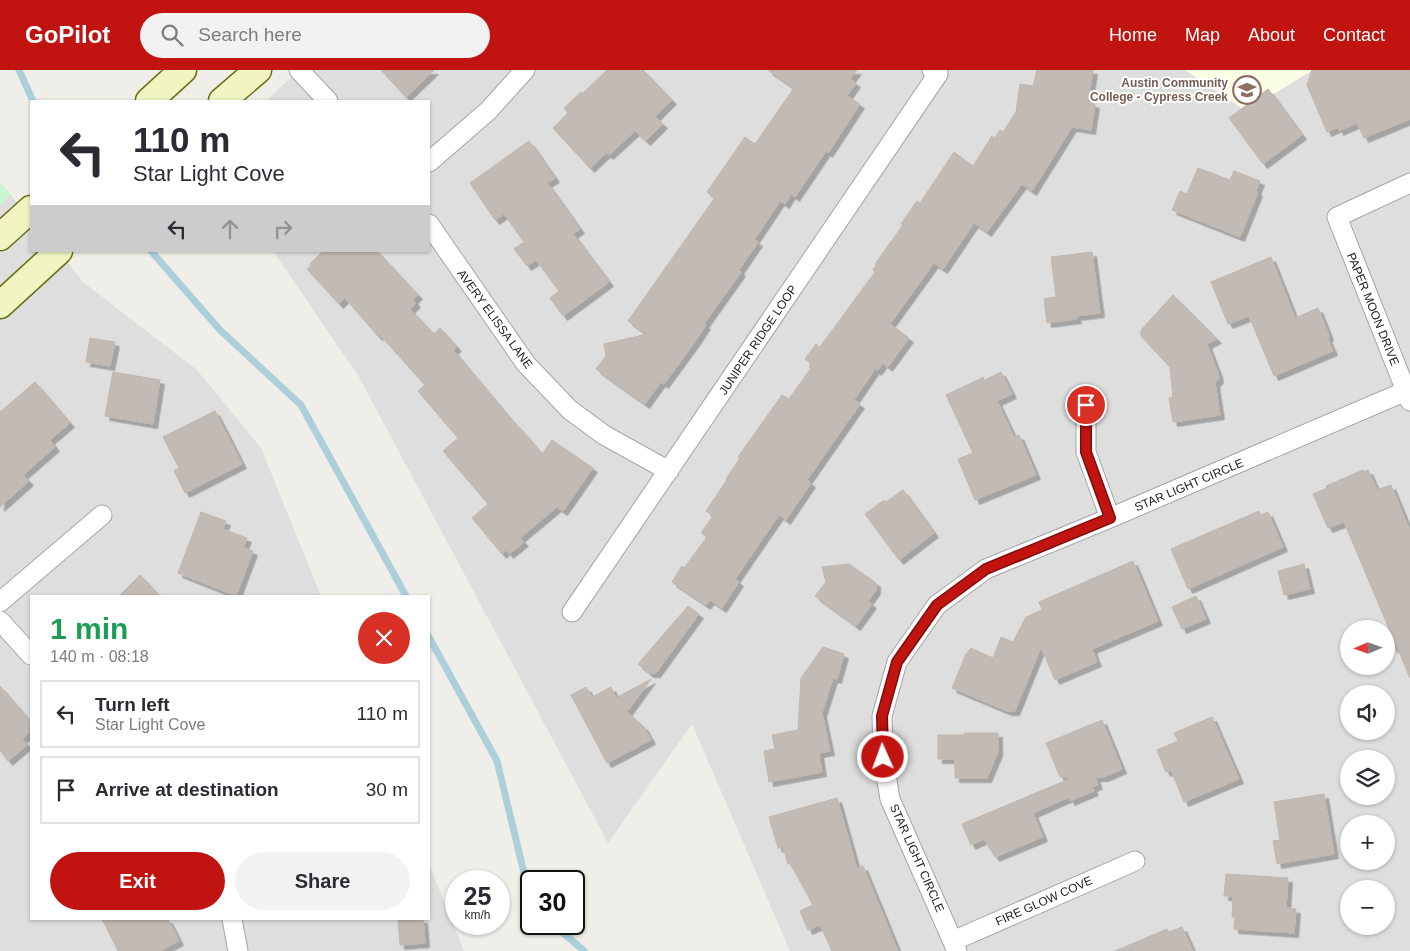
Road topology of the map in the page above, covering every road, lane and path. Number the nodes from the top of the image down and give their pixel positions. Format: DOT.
graph roads {
  1 [pos="182,70"];
  2 [pos="258,70"];
  3 [pos="299,70"];
  4 [pos="525,70"];
  5 [pos="932,70"];
  6 [pos="150,100"];
  7 [pos="223,100"];
  8 [pos="327,100"];
  9 [pos="430,161"];
  10 [pos="1410,183"];
  11 [pos="30,210"];
  12 [pos="430,225"];
  13 [pos="0,237"];
  14 [pos="58,252"];
  15 [pos="0,305"];
  16 [pos="1408,396"];
  17 [pos="1086,405"];
  18 [pos="669,471"];
  19 [pos="102,515"];
  20 [pos="1110,518"];
  21 [pos="0,602"];
  22 [pos="572,612"];
  23 [pos="0,621"];
  24 [pos="30,654"];
  25 [pos="1135,861"];
  26 [pos="232,920"];
  27 [pos="955,946"];
  28 [pos="238,951"];
  1 -- 6 [label="main road"];
  2 -- 7 [label="main road"];
  3 -- 8 [label="street"];
  4 -- 9 [label="street"];
  5 -- 18 [label="street, JUNIPER RIDGE LOOP"];
  10 -- 16 [label="street, PAPER MOON DRIVE"];
  11 -- 13 [label="main road"];
  12 -- 18 [label="street, AVERY ELISSA LANE"];
  14 -- 15 [label="main road"];
  16 -- 20 [label="street, STAR LIGHT CIRCLE"];
  17 -- 20 [label="street"];
  18 -- 22 [label="street, JUNIPER RIDGE LOOP"];
  19 -- 21 [label="street"];
  20 -- 27 [label="street, STAR LIGHT CIRCLE"];
  23 -- 24 [label="street"];
  25 -- 27 [label="street, FIRE GLOW COVE"];
  26 -- 28 [label="street"];
}
